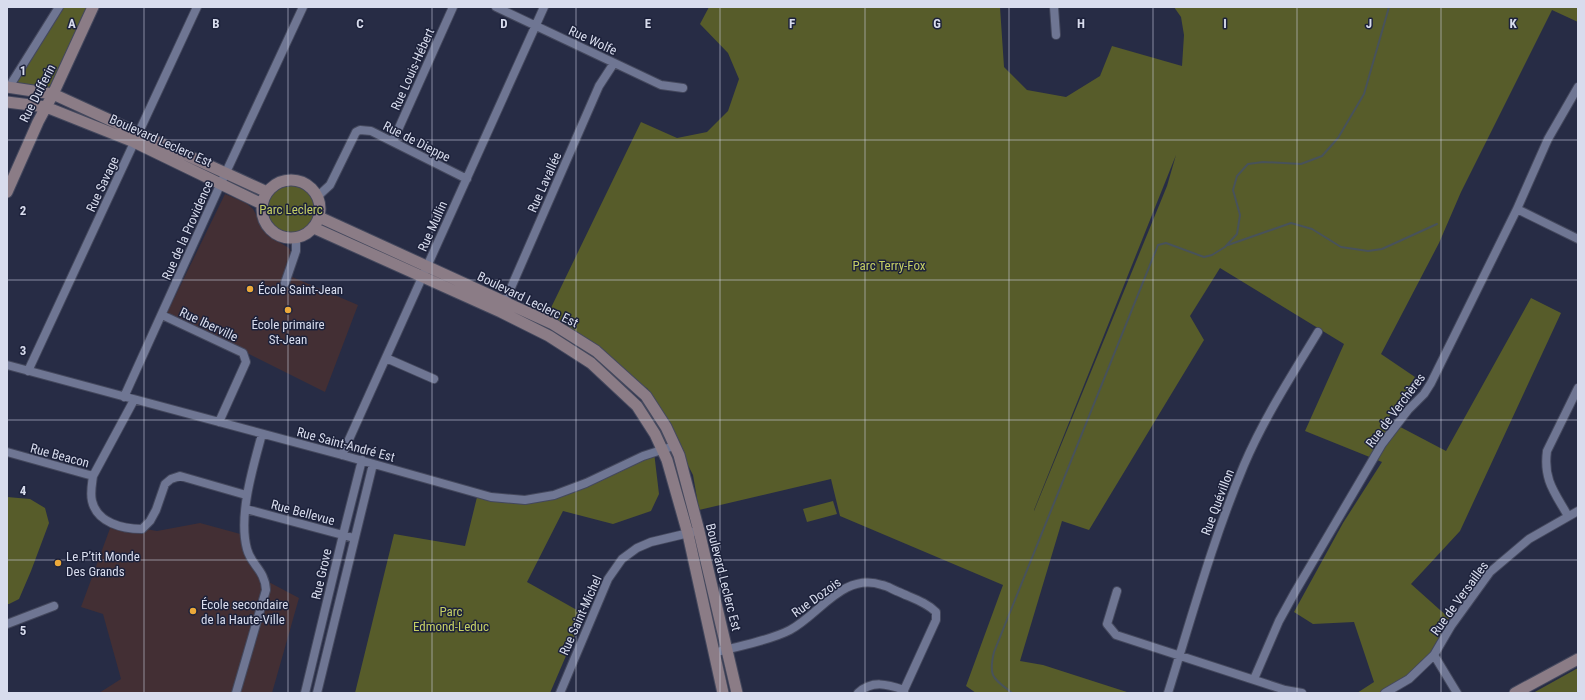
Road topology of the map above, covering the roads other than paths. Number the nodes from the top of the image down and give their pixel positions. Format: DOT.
graph roads {
  1 [pos="59,7"];
  2 [pos="94,7"];
  3 [pos="197,7"];
  4 [pos="303,7"];
  5 [pos="453,7"];
  6 [pos="496,7"];
  7 [pos="544,7"];
  8 [pos="1054,7"];
  9 [pos="536,27"];
  10 [pos="1056,35"];
  11 [pos="614,63"];
  12 [pos="8,87"];
  13 [pos="1578,87"];
  14 [pos="683,88"];
  15 [pos="54,94"];
  16 [pos="7,102"];
  17 [pos="46,107"];
  18 [pos="136,137"];
  19 [pos="393,141"];
  20 [pos="224,178"];
  21 [pos="467,179"];
  22 [pos="7,192"];
  23 [pos="267,192"];
  24 [pos="318,196"];
  25 [pos="262,204"];
  26 [pos="1516,209"];
  27 [pos="319,217"];
  28 [pos="314,228"];
  29 [pos="296,238"];
  30 [pos="1578,239"];
  31 [pos="427,266"];
  32 [pos="422,277"];
  33 [pos="285,283"];
  34 [pos="506,301"];
  35 [pos="501,312"];
  36 [pos="162,315"];
  37 [pos="553,324"];
  38 [pos="1318,332"];
  39 [pos="549,336"];
  40 [pos="386,358"];
  41 [pos="7,365"];
  42 [pos="28,371"];
  43 [pos="434,379"];
  44 [pos="1578,388"];
  45 [pos="124,397"];
  46 [pos="134,400"];
  47 [pos="219,422"];
  48 [pos="262,434"];
  49 [pos="674,446"];
  50 [pos="662,450"];
  51 [pos="7,452"];
  52 [pos="342,455"];
  53 [pos="362,460"];
  54 [pos="373,464"];
  55 [pos="93,476"];
  56 [pos="246,495"];
  57 [pos="246,509"];
  58 [pos="1578,511"];
  59 [pos="1568,516"];
  60 [pos="693,532"];
  61 [pos="342,535"];
  62 [pos="354,538"];
  63 [pos="1117,591"];
  64 [pos="54,606"];
  65 [pos="7,624"];
  66 [pos="727,649"];
  67 [pos="714,653"];
  68 [pos="1180,655"];
  69 [pos="1434,655"];
  70 [pos="1578,659"];
  71 [pos="1254,679"];
  72 [pos="904,692"];
  73 [pos="236,693"];
  74 [pos="305,693"];
  75 [pos="317,693"];
  76 [pos="560,693"];
  77 [pos="723,693"];
  78 [pos="737,693"];
  79 [pos="858,693"];
  80 [pos="1168,693"];
  81 [pos="1302,693"];
  82 [pos="1386,693"];
  83 [pos="1457,693"];
  84 [pos="1515,693"];
  1 -- 12 [label="street"];
  2 -- 15 [label="street, Rue Dufferin"];
  3 -- 18 [label="street, Rue Savage"];
  4 -- 20 [label="street, Rue de la Providence"];
  5 -- 19 [label="street, Rue Louis-Hébert"];
  6 -- 9 [label="street, Rue Wolfe"];
  7 -- 9 [label="street, Rue Mullin"];
  8 -- 10 [label="street"];
  9 -- 11 [label="street, Rue Wolfe"];
  9 -- 21 [label="street, Rue Mullin"];
  11 -- 14 [label="street, Rue Wolfe"];
  11 -- 34 [label="street, Rue Lavallée"];
  12 -- 15 [label="street, Boulevard Leclerc Est"];
  13 -- 26 [label="street, Rue de Verchères"];
  15 -- 17 [label="street, Rue Dufferin"];
  15 -- 18 [label="street, Boulevard Leclerc Est"];
  16 -- 17 [label="street, Boulevard Leclerc Est"];
  17 -- 18 [label="street, Boulevard Leclerc Est"];
  17 -- 22 [label="street, Rue Dufferin"];
  18 -- 20 [label="street, Boulevard Leclerc Est"];
  18 -- 42 [label="street, Rue Savage"];
  19 -- 21 [label="street, Rue de Dieppe"];
  19 -- 24 [label="street, Rue de Dieppe"];
  20 -- 23 [label="street, Boulevard Leclerc Est"];
  20 -- 25 [label="street, Boulevard Leclerc Est"];
  20 -- 36 [label="street, Rue de la Providence"];
  21 -- 31 [label="street, Rue Mullin"];
  23 -- 24 [label="street"];
  23 -- 25 [label="street"];
  24 -- 27 [label="street"];
  25 -- 29 [label="street"];
  26 -- 30 [label="street"];
  26 -- 71 [label="street, Rue de Verchères"];
  27 -- 28 [label="street"];
  27 -- 31 [label="street, Boulevard Leclerc Est"];
  28 -- 29 [label="street"];
  28 -- 32 [label="street, Boulevard Leclerc Est"];
  29 -- 33 [label="street"];
  31 -- 32 [label="street, Rue Mullin"];
  31 -- 34 [label="street, Boulevard Leclerc Est"];
  32 -- 35 [label="street, Boulevard Leclerc Est"];
  32 -- 40 [label="street, Rue Mullin"];
  34 -- 35 [label="street, Rue Lavallée"];
  34 -- 37 [label="street, Boulevard Leclerc Est"];
  35 -- 39 [label="street, Boulevard Leclerc Est"];
  36 -- 45 [label="street, Rue de la Providence"];
  36 -- 47 [label="street, Rue Iberville"];
  37 -- 39 [label="street"];
  37 -- 49 [label="street, Boulevard Leclerc Est"];
  38 -- 68 [label="street, Rue Quévillon"];
  39 -- 50 [label="street, Boulevard Leclerc Est"];
  40 -- 43 [label="street"];
  40 -- 52 [label="street, Rue Mullin"];
  41 -- 42 [label="street, Rue Saint-André Est"];
  42 -- 45 [label="street, Rue Saint-André Est"];
  44 -- 59 [label="street"];
  45 -- 46 [label="street, Rue Saint-André Est"];
  46 -- 47 [label="street, Rue Saint-André Est"];
  46 -- 55 [label="street, Rue Beacon"];
  47 -- 48 [label="street, Rue Saint-André Est"];
  48 -- 52 [label="street, Rue Saint-André Est"];
  48 -- 56 [label="street"];
  49 -- 50 [label="street, Rue Saint-André Est"];
  49 -- 60 [label="street, Boulevard Leclerc Est"];
  50 -- 54 [label="street, Rue Saint-André Est"];
  50 -- 60 [label="street, Boulevard Leclerc Est"];
  51 -- 55 [label="street, Rue Beacon"];
  52 -- 53 [label="street, Rue Saint-André Est"];
  53 -- 54 [label="street, Rue Saint-André Est"];
  53 -- 61 [label="street, Rue Grove"];
  54 -- 62 [label="street, Rue Grove"];
  55 -- 56 [label="street"];
  56 -- 57 [label="street"];
  57 -- 61 [label="street, Rue Bellevue"];
  57 -- 73 [label="street"];
  58 -- 59 [label="street, Rue de Versailles"];
  59 -- 69 [label="street, Rue de Versailles"];
  60 -- 66 [label="street, Boulevard Leclerc Est"];
  60 -- 67 [label="street, Boulevard Leclerc Est"];
  60 -- 76 [label="street, Rue Saint-Michel"];
  61 -- 62 [label="street, Rue Bellevue"];
  61 -- 74 [label="street, Rue Grove"];
  62 -- 75 [label="street, Rue Grove"];
  63 -- 68 [label="street"];
  64 -- 65 [label="street"];
  66 -- 67 [label="street, Rue Dozois"];
  66 -- 72 [label="street, Rue Dozois"];
  66 -- 78 [label="street, Boulevard Leclerc Est"];
  67 -- 77 [label="street, Boulevard Leclerc Est"];
  68 -- 71 [label="street"];
  68 -- 80 [label="street, Rue Quévillon"];
  69 -- 82 [label="street, Rue de Versailles"];
  69 -- 83 [label="street"];
  70 -- 84 [label="street"];
  71 -- 81 [label="street"];
  72 -- 79 [label="street"];
}
